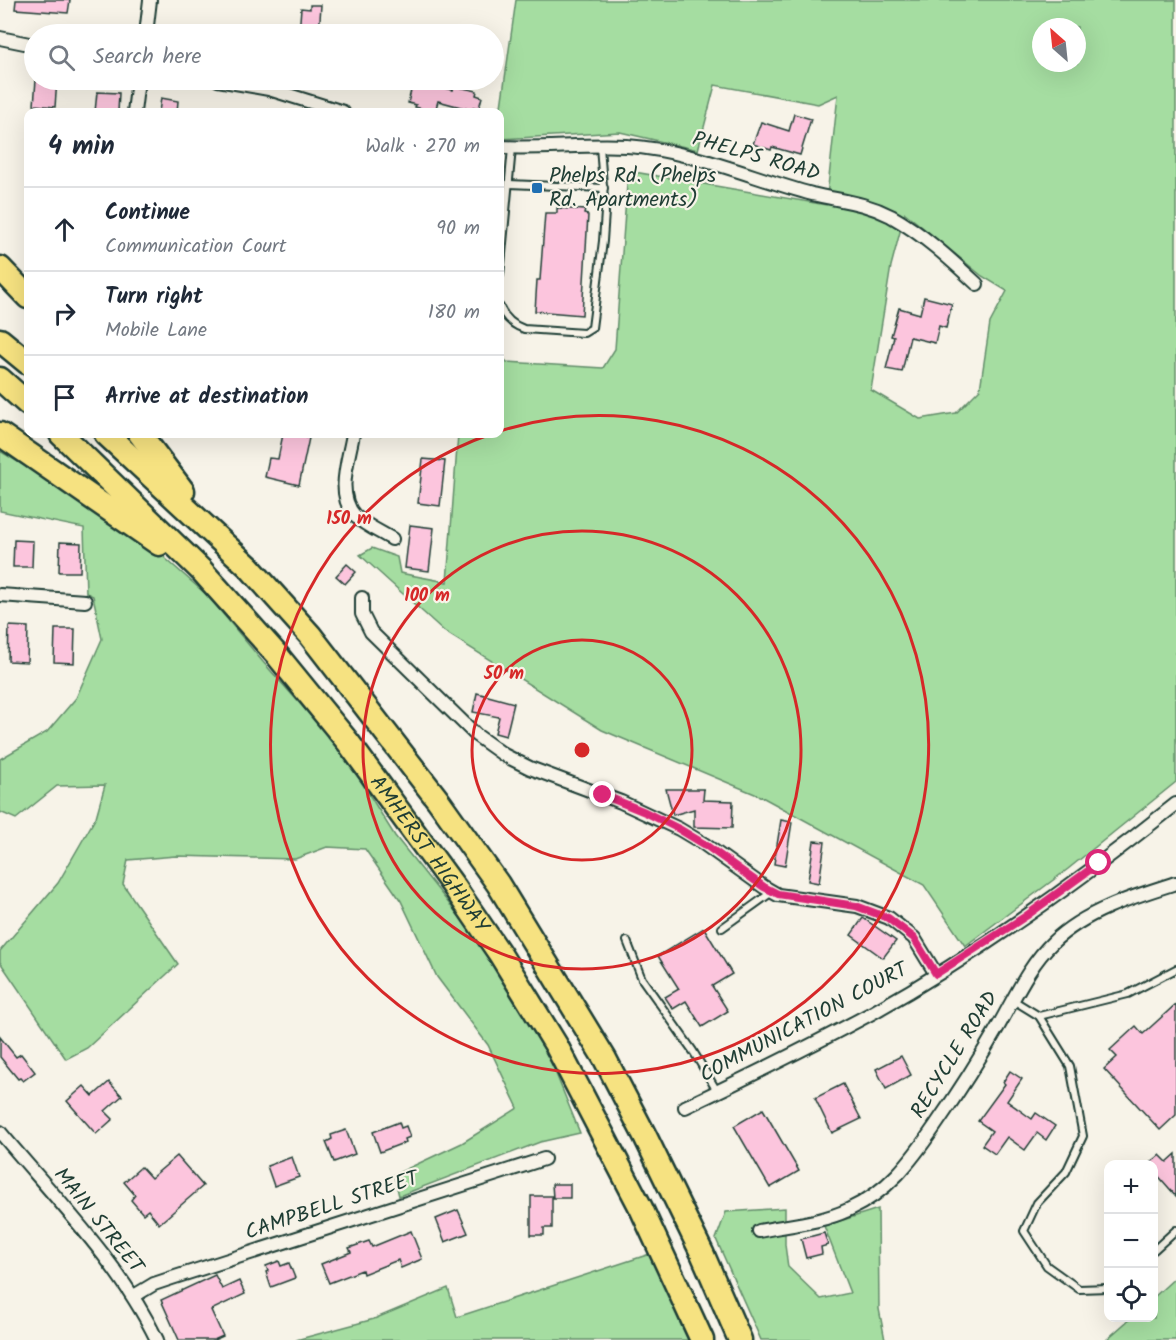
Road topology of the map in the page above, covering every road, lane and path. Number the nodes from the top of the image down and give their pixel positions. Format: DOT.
graph roads {
  1 [pos="150,0"];
  2 [pos="147,24"];
  3 [pos="0,38"];
  4 [pos="24,43"];
  5 [pos="137,90"];
  6 [pos="272,90"];
  7 [pos="134,108"];
  8 [pos="330,108"];
  9 [pos="600,146"];
  10 [pos="506,147"];
  11 [pos="509,184"];
  12 [pos="604,188"];
  13 [pos="504,235"];
  14 [pos="0,268"];
  15 [pos="977,284"];
  16 [pos="24,293"];
  17 [pos="504,314"];
  18 [pos="0,340"];
  19 [pos="24,360"];
  20 [pos="0,379"];
  21 [pos="24,400"];
  22 [pos="0,434"];
  23 [pos="65,438"];
  24 [pos="110,438"];
  25 [pos="144,438"];
  26 [pos="352,438"];
  27 [pos="392,538"];
  28 [pos="249,567"];
  29 [pos="0,595"];
  30 [pos="362,598"];
  31 [pos="86,602"];
  32 [pos="240,615"];
  33 [pos="1176,804"];
  34 [pos="1176,883"];
  35 [pos="772,891"];
  36 [pos="722,928"];
  37 [pos="627,941"];
  38 [pos="1176,969"];
  39 [pos="936,974"];
  40 [pos="1013,1000"];
  41 [pos="1039,1016"];
  42 [pos="718,1091"];
  43 [pos="685,1107"];
  44 [pos="0,1132"];
  45 [pos="544,1159"];
  46 [pos="1176,1230"];
  47 [pos="759,1231"];
  48 [pos="1158,1246"];
  49 [pos="702,1253"];
  50 [pos="1104,1288"];
  51 [pos="134,1296"];
  52 [pos="158,1340"];
  53 [pos="702,1340"];
  54 [pos="740,1340"];
  55 [pos="747,1340"];
  1 -- 2 [label="street"];
  3 -- 4 [label="street"];
  5 -- 7 [label="street"];
  6 -- 8 [label="street"];
  9 -- 10 [label="street, PHELPS ROAD"];
  9 -- 12 [label="lane"];
  9 -- 15 [label="street, PHELPS ROAD"];
  10 -- 11 [label="lane"];
  11 -- 12 [label="lane"];
  11 -- 13 [label="lane"];
  12 -- 17 [label="lane"];
  14 -- 16 [label="highway"];
  18 -- 19 [label="highway"];
  20 -- 21 [label="highway"];
  22 -- 32 [label="highway"];
  23 -- 32 [label="highway, AMHERST HIGHWAY"];
  24 -- 28 [label="highway, AMHERST HIGHWAY"];
  25 -- 28 [label="highway"];
  26 -- 27 [label="street"];
  28 -- 49 [label="highway, AMHERST HIGHWAY"];
  29 -- 31 [label="street"];
  30 -- 35 [label="street"];
  32 -- 53 [label="highway, AMHERST HIGHWAY"];
  33 -- 39 [label="street, COMMUNICATION COURT"];
  34 -- 40 [label="street, RECYCLE ROAD"];
  35 -- 36 [label="lane"];
  35 -- 39 [label="street"];
  37 -- 42 [label="lane"];
  38 -- 41 [label="lane"];
  39 -- 42 [label="street, COMMUNICATION COURT"];
  40 -- 41 [label="lane"];
  40 -- 47 [label="street, RECYCLE ROAD"];
  41 -- 50 [label="lane"];
  42 -- 43 [label="street, COMMUNICATION COURT"];
  44 -- 51 [label="street, MAIN STREET"];
  45 -- 51 [label="street, CAMPBELL STREET"];
  46 -- 48 [label="lane"];
  49 -- 54 [label="highway, AMHERST HIGHWAY"];
  49 -- 55 [label="highway"];
  51 -- 52 [label="street, MAIN STREET"];
}
